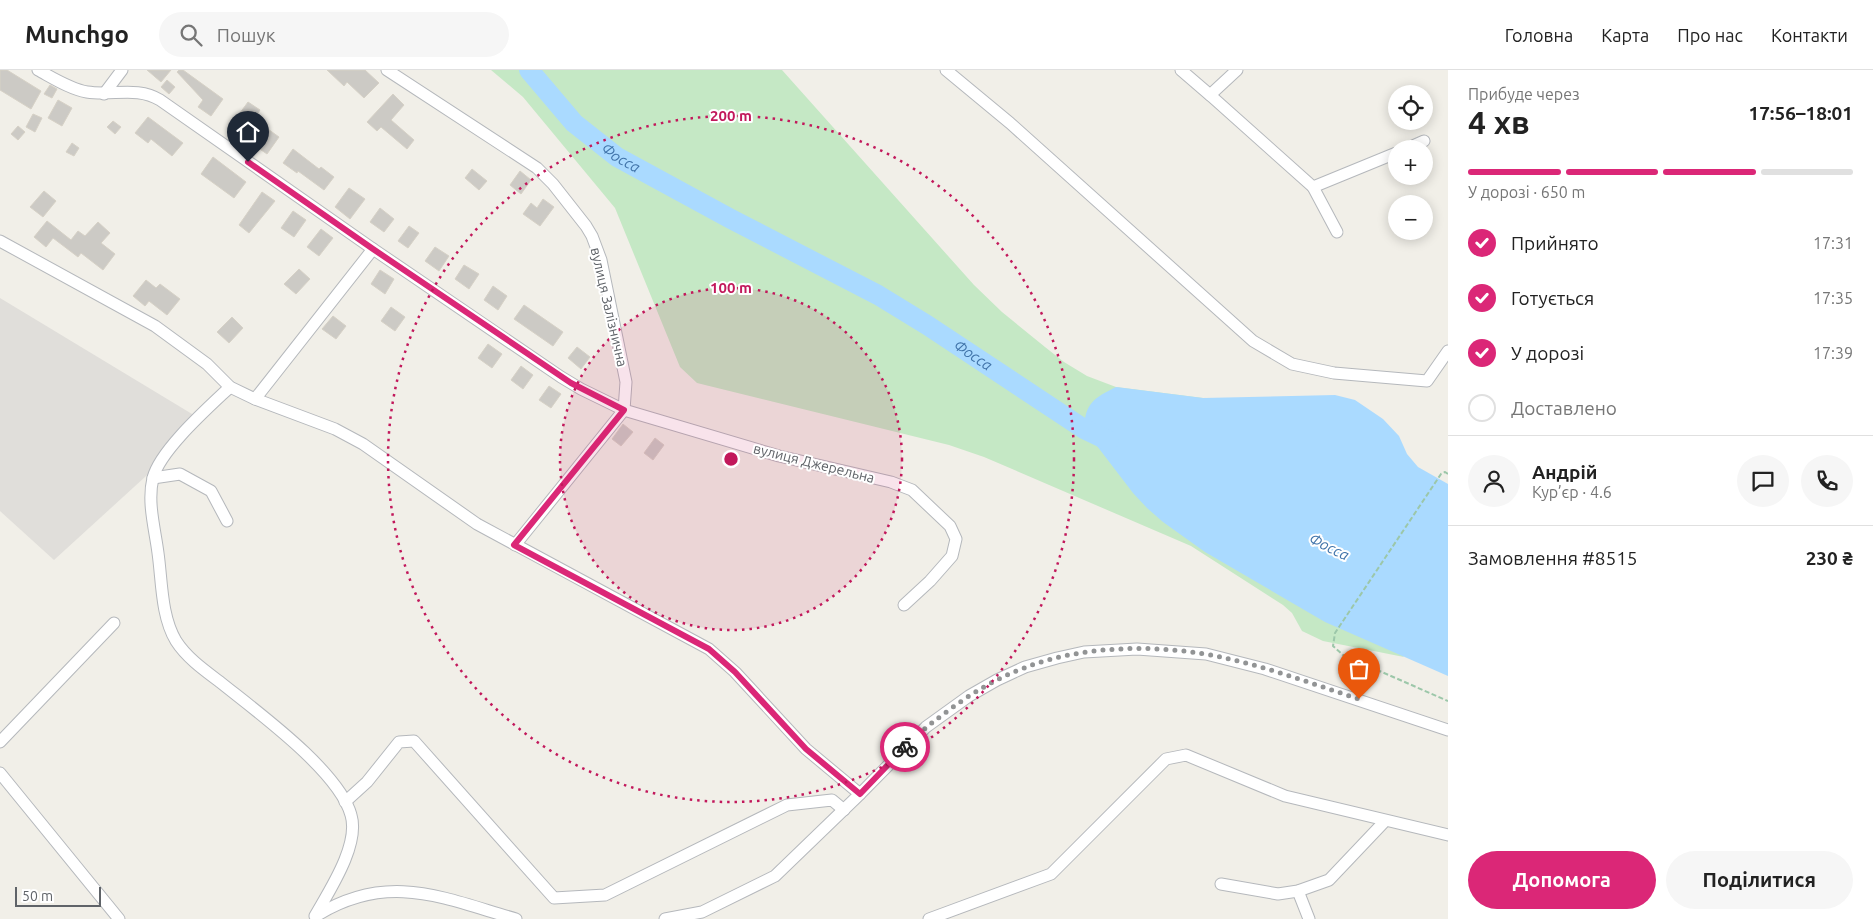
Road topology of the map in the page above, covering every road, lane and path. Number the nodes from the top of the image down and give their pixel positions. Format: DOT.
graph roads {
  1 [pos="38,70"];
  2 [pos="122,70"];
  3 [pos="387,70"];
  4 [pos="946,70"];
  5 [pos="1181,70"];
  6 [pos="1237,70"];
  7 [pos="104,94"];
  8 [pos="1210,95"];
  9 [pos="1388,156"];
  10 [pos="1313,188"];
  11 [pos="1337,232"];
  12 [pos="0,241"];
  13 [pos="373,249"];
  14 [pos="1448,351"];
  15 [pos="230,387"];
  16 [pos="255,399"];
  17 [pos="624,410"];
  18 [pos="1448,474"];
  19 [pos="153,478"];
  20 [pos="227,521"];
  21 [pos="514,545"];
  22 [pos="904,605"];
  23 [pos="114,623"];
  24 [pos="1448,700"];
  25 [pos="1448,730"];
  26 [pos="0,742"];
  27 [pos="0,773"];
  28 [pos="860,794"];
  29 [pos="345,802"];
  30 [pos="844,810"];
  31 [pos="1385,821"];
  32 [pos="1448,835"];
  33 [pos="1221,884"];
  34 [pos="1298,891"];
  35 [pos="314,918"];
  36 [pos="119,919"];
  37 [pos="516,919"];
  38 [pos="665,919"];
  39 [pos="930,919"];
  40 [pos="1310,919"];
  1 -- 7 [label="street, вулиця Джерельна"];
  2 -- 7 [label="street"];
  3 -- 17 [label="street, вулиця Залізнична"];
  4 -- 14 [label="street"];
  5 -- 8 [label="street"];
  6 -- 8 [label="street"];
  7 -- 13 [label="street, вулиця Джерельна"];
  8 -- 10 [label="street"];
  9 -- 10 [label="street"];
  10 -- 11 [label="street"];
  12 -- 15 [label="street"];
  13 -- 16 [label="street"];
  13 -- 17 [label="street, вулиця Джерельна"];
  15 -- 16 [label="street"];
  15 -- 19 [label="street"];
  16 -- 21 [label="street"];
  17 -- 21 [label="street"];
  17 -- 22 [label="street, вулиця Джерельна"];
  18 -- 24 [label="path"];
  19 -- 20 [label="street"];
  19 -- 29 [label="street"];
  21 -- 28 [label="street"];
  23 -- 26 [label="street"];
  25 -- 28 [label="street"];
  27 -- 36 [label="street"];
  28 -- 30 [label="street"];
  29 -- 30 [label="street"];
  29 -- 35 [label="street"];
  30 -- 38 [label="street"];
  31 -- 32 [label="street"];
  31 -- 34 [label="street"];
  31 -- 39 [label="street"];
  33 -- 34 [label="street"];
  34 -- 40 [label="street"];
  35 -- 37 [label="street"];
}
